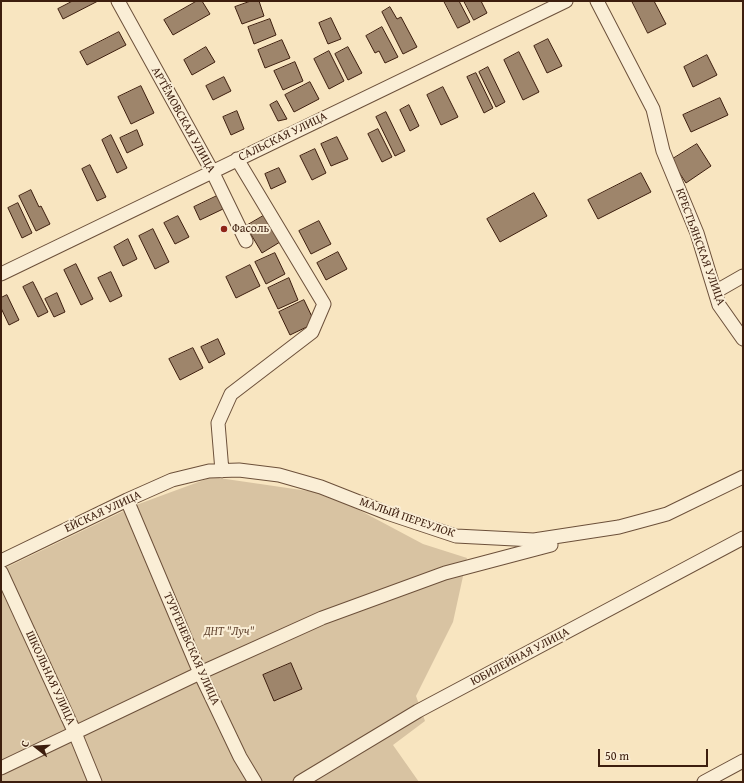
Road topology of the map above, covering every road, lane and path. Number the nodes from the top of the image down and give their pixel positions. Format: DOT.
graph roads {
  1 [pos="118,1"];
  2 [pos="566,1"];
  3 [pos="597,1"];
  4 [pos="237,159"];
  5 [pos="212,171"];
  6 [pos="246,241"];
  7 [pos="1,274"];
  8 [pos="743,276"];
  9 [pos="715,292"];
  10 [pos="743,340"];
  11 [pos="209,471"];
  12 [pos="222,471"];
  13 [pos="743,477"];
  14 [pos="130,506"];
  15 [pos="619,527"];
  16 [pos="743,538"];
  17 [pos="1,560"];
  18 [pos="2,573"];
  19 [pos="200,673"];
  20 [pos="75,733"];
  21 [pos="743,761"];
  22 [pos="1,768"];
  23 [pos="95,782"];
  24 [pos="255,782"];
  25 [pos="300,782"];
  26 [pos="704,782"];
  1 -- 5 [label="street, АРТЁМОВСКАЯ УЛИЦА"];
  2 -- 4 [label="street, САЛЬСКАЯ УЛИЦА"];
  3 -- 9 [label="street, КРЕСТЬЯНСКАЯ УЛИЦА"];
  4 -- 5 [label="street, САЛЬСКАЯ УЛИЦА"];
  4 -- 12 [label="street"];
  5 -- 6 [label="street, АРТЁМОВСКАЯ УЛИЦА"];
  5 -- 7 [label="street, САЛЬСКАЯ УЛИЦА"];
  8 -- 9 [label="street"];
  9 -- 10 [label="street, КРЕСТЬЯНСКАЯ УЛИЦА"];
  11 -- 12 [label="street, МАЛЫЙ ПЕРЕУЛОК"];
  11 -- 14 [label="street, ЕЙСКАЯ УЛИЦА"];
  12 -- 15 [label="street, МАЛЫЙ ПЕРЕУЛОК"];
  13 -- 15 [label="street, МАЛЫЙ ПЕРЕУЛОК"];
  14 -- 17 [label="street, ЕЙСКАЯ УЛИЦА"];
  14 -- 19 [label="street, ТУРГЕНЕВСКАЯ УЛИЦА"];
  15 -- 19 [label="street"];
  16 -- 25 [label="street, ЮБИЛЕЙНАЯ УЛИЦА"];
  18 -- 20 [label="street, ШКОЛЬНАЯ УЛИЦА"];
  19 -- 20 [label="street"];
  19 -- 24 [label="street, ТУРГЕНЕВСКАЯ УЛИЦА"];
  20 -- 22 [label="street"];
  20 -- 23 [label="street, ШКОЛЬНАЯ УЛИЦА"];
  21 -- 26 [label="street"];
}
